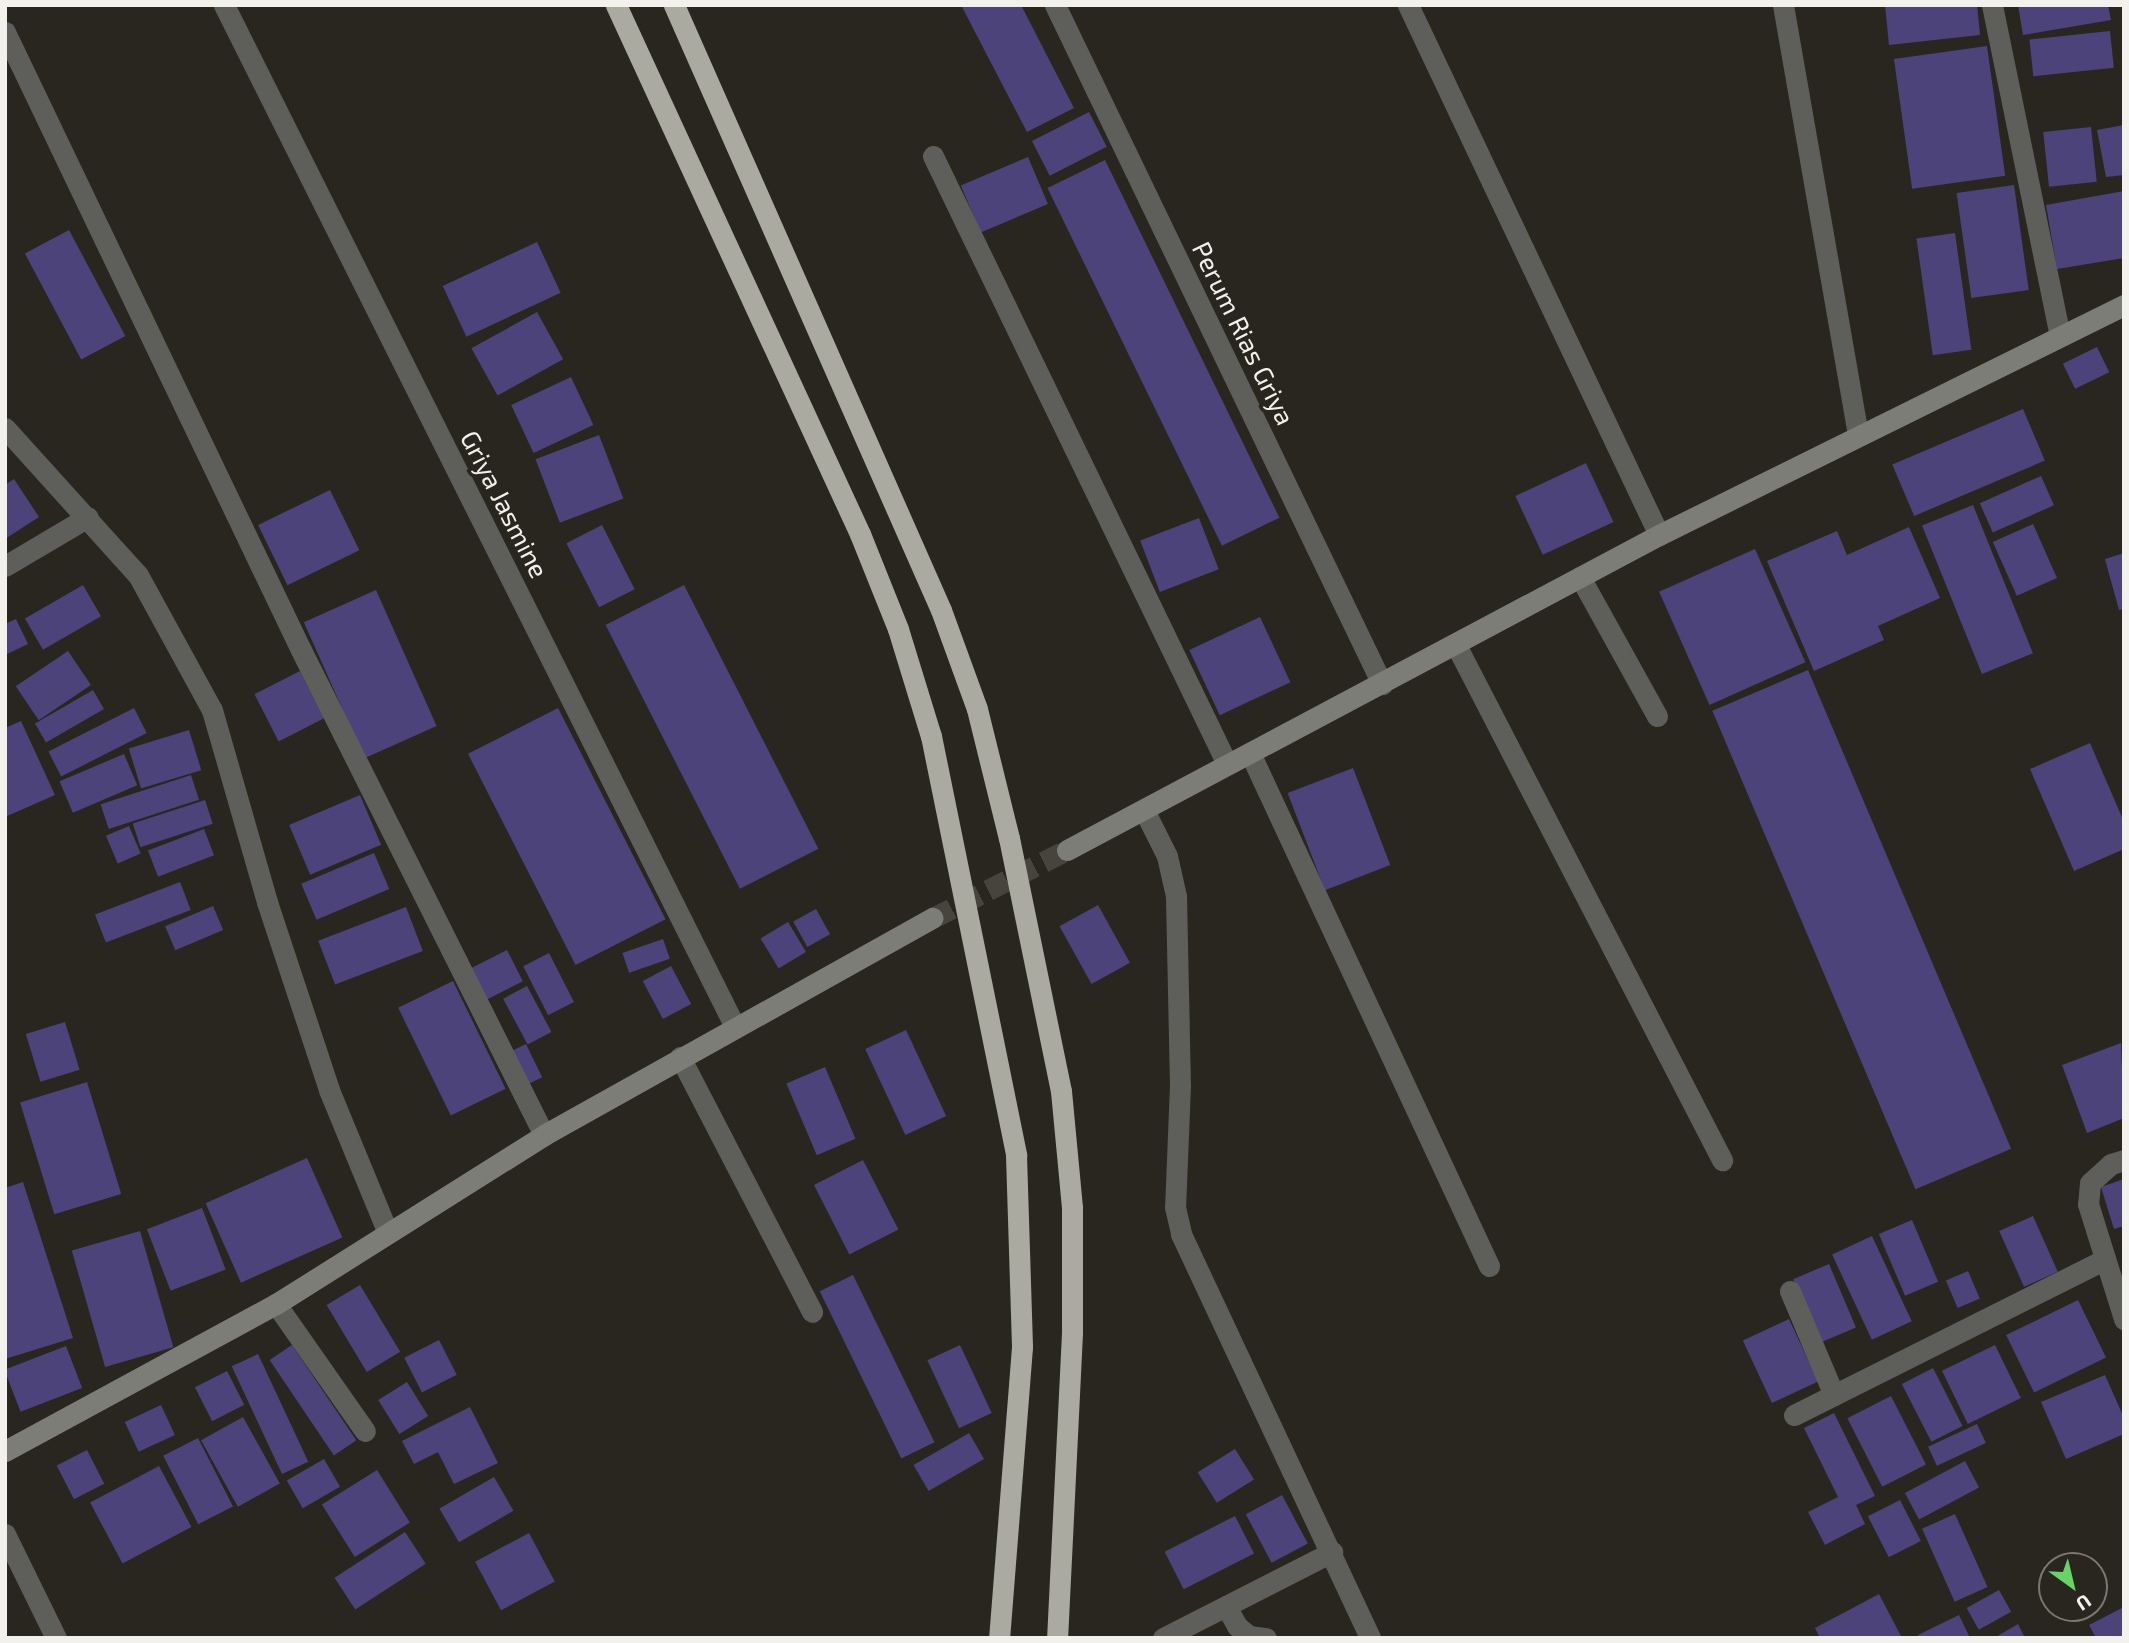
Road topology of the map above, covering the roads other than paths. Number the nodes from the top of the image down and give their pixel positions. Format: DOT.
graph roads {
  1 [pos="225,5"];
  2 [pos="616,5"];
  3 [pos="674,5"];
  4 [pos="1055,5"];
  5 [pos="1408,5"];
  6 [pos="1783,5"];
  7 [pos="1992,5"];
  8 [pos="5,32"];
  9 [pos="933,156"];
  10 [pos="2124,305"];
  11 [pos="2060,335"];
  12 [pos="5,428"];
  13 [pos="1858,436"];
  14 [pos="88,517"];
  15 [pos="1659,535"];
  16 [pos="5,566"];
  17 [pos="1580,577"];
  18 [pos="1456,645"];
  19 [pos="1382,684"];
  20 [pos="1657,716"];
  21 [pos="1250,753"];
  22 [pos="1227,764"];
  23 [pos="1144,810"];
  24 [pos="1067,850"];
  25 [pos="933,918"];
  26 [pos="735,1027"];
  27 [pos="680,1057"];
  28 [pos="544,1135"];
  29 [pos="1723,1160"];
  30 [pos="2124,1160"];
  31 [pos="387,1231"];
  32 [pos="2105,1259"];
  33 [pos="1489,1266"];
  34 [pos="1790,1291"];
  35 [pos="276,1304"];
  36 [pos="812,1312"];
  37 [pos="2124,1319"];
  38 [pos="1834,1395"];
  39 [pos="1794,1415"];
  40 [pos="365,1431"];
  41 [pos="5,1451"];
  42 [pos="5,1534"];
  43 [pos="1332,1552"];
  44 [pos="1226,1606"];
  45 [pos="56,1638"];
  46 [pos="999,1638"];
  47 [pos="1056,1638"];
  48 [pos="1163,1638"];
  49 [pos="1266,1638"];
  50 [pos="1370,1638"];
  1 -- 26 [label="street, Griya Jasmine"];
  2 -- 46 [label="highway"];
  3 -- 47 [label="highway"];
  4 -- 19 [label="street, Perum Rias Griya"];
  5 -- 15 [label="street"];
  6 -- 13 [label="street"];
  7 -- 11 [label="street"];
  8 -- 28 [label="street"];
  9 -- 22 [label="street"];
  10 -- 11 [label="street"];
  11 -- 13 [label="street"];
  12 -- 14 [label="street"];
  13 -- 15 [label="street"];
  14 -- 16 [label="street"];
  14 -- 31 [label="street"];
  15 -- 17 [label="street"];
  17 -- 18 [label="street"];
  17 -- 20 [label="street"];
  18 -- 19 [label="street"];
  18 -- 29 [label="street"];
  19 -- 21 [label="street"];
  21 -- 22 [label="street"];
  21 -- 33 [label="street"];
  22 -- 23 [label="street"];
  23 -- 24 [label="street"];
  23 -- 43 [label="street"];
  25 -- 26 [label="street"];
  26 -- 27 [label="street"];
  27 -- 28 [label="street"];
  27 -- 36 [label="street"];
  28 -- 31 [label="street"];
  30 -- 32 [label="street"];
  31 -- 35 [label="street"];
  32 -- 37 [label="street"];
  32 -- 38 [label="street"];
  34 -- 38 [label="street"];
  35 -- 40 [label="street"];
  35 -- 41 [label="street"];
  38 -- 39 [label="street"];
  42 -- 45 [label="street"];
  43 -- 44 [label="street"];
  43 -- 50 [label="street"];
  44 -- 48 [label="street"];
  44 -- 49 [label="street"];
}
